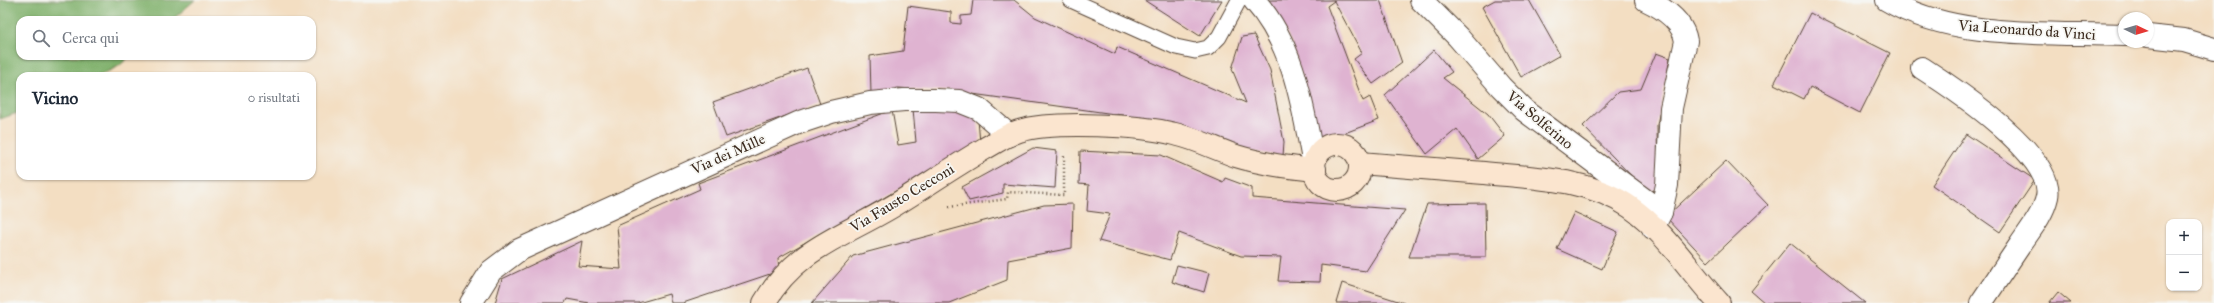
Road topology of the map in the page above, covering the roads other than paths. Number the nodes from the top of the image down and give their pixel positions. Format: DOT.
graph roads {
  1 [pos="1072,0"];
  2 [pos="1239,0"];
  3 [pos="1254,0"];
  4 [pos="1421,0"];
  5 [pos="1646,0"];
  6 [pos="1887,0"];
  7 [pos="2118,35"];
  8 [pos="2154,37"];
  9 [pos="2214,49"];
  10 [pos="1922,68"];
  11 [pos="1009,135"];
  12 [pos="1360,163"];
  13 [pos="1304,169"];
  14 [pos="1657,220"];
  15 [pos="471,303"];
  16 [pos="764,303"];
  17 [pos="1719,303"];
  18 [pos="1981,303"];
  1 -- 2 [label="lane"];
  3 -- 13 [label="street"];
  4 -- 14 [label="street, Via Solferino"];
  5 -- 14 [label="street"];
  6 -- 7 [label="street, Via Leonardo da Vinci"];
  8 -- 9 [label="street"];
  10 -- 18 [label="street"];
  11 -- 13 [label="main road, Via Fausto Cecconi"];
  11 -- 15 [label="street, Via dei Mille"];
  11 -- 16 [label="main road, Via Fausto Cecconi"];
  12 -- 13 [label="main road"];
  12 -- 13 [label="main road"];
  12 -- 14 [label="main road"];
  14 -- 17 [label="main road"];
}
